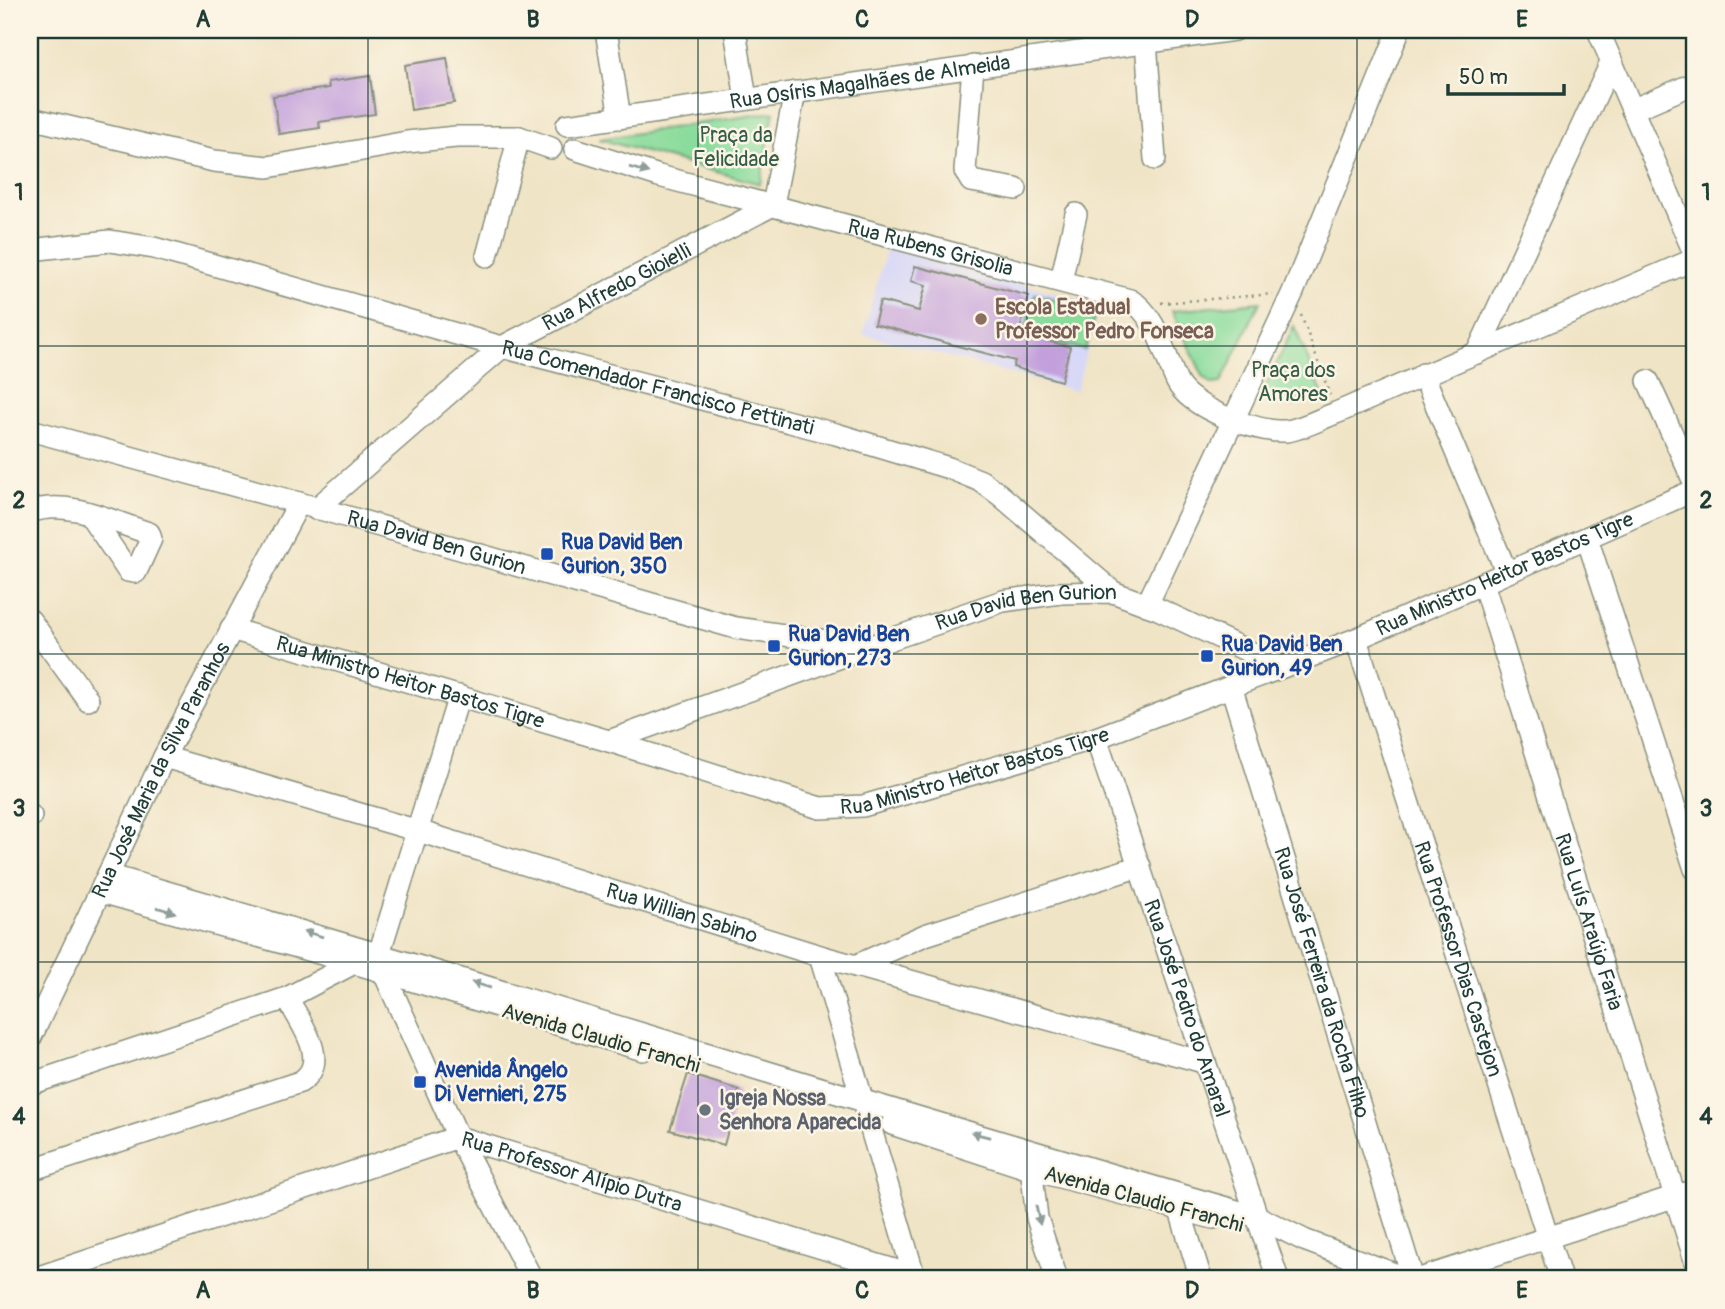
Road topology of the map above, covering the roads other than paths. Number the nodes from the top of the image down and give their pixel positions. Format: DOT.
graph roads {
  1 [pos="606,30"];
  2 [pos="735,30"];
  3 [pos="1234,30"];
  4 [pos="1399,30"];
  5 [pos="1598,30"];
  6 [pos="1146,42"];
  7 [pos="1611,63"];
  8 [pos="973,66"];
  9 [pos="1695,83"];
  10 [pos="795,92"];
  11 [pos="746,99"];
  12 [pos="1632,110"];
  13 [pos="30,118"];
  14 [pos="620,118"];
  15 [pos="569,134"];
  16 [pos="519,137"];
  17 [pos="1155,159"];
  18 [pos="1016,188"];
  19 [pos="773,205"];
  20 [pos="1076,214"];
  21 [pos="30,250"];
  22 [pos="487,256"];
  23 [pos="1695,257"];
  24 [pos="1061,281"];
  25 [pos="502,347"];
  26 [pos="1477,353"];
  27 [pos="1423,374"];
  28 [pos="1648,381"];
  29 [pos="1232,418"];
  30 [pos="30,430"];
  31 [pos="1695,484"];
  32 [pos="1695,490"];
  33 [pos="308,506"];
  34 [pos="30,512"];
  35 [pos="90,514"];
  36 [pos="1587,538"];
  37 [pos="1506,571"];
  38 [pos="1483,583"];
  39 [pos="1114,593"];
  40 [pos="1146,605"];
  41 [pos="30,620"];
  42 [pos="231,629"];
  43 [pos="1356,639"];
  44 [pos="868,647"];
  45 [pos="1282,667"];
  46 [pos="1231,686"];
  47 [pos="459,696"];
  48 [pos="88,700"];
  49 [pos="1096,738"];
  50 [pos="609,741"];
  51 [pos="164,757"];
  52 [pos="415,830"];
  53 [pos="1140,866"];
  54 [pos="1695,869"];
  55 [pos="104,883"];
  56 [pos="820,957"];
  57 [pos="369,959"];
  58 [pos="855,966"];
  59 [pos="287,998"];
  60 [pos="30,1040"];
  61 [pos="1203,1062"];
  62 [pos="30,1084"];
  63 [pos="864,1109"];
  64 [pos="458,1137"];
  65 [pos="1030,1159"];
  66 [pos="30,1170"];
  67 [pos="1695,1190"];
  68 [pos="1675,1197"];
  69 [pos="1177,1202"];
  70 [pos="1260,1223"];
  71 [pos="1547,1236"];
  72 [pos="1695,1259"];
  73 [pos="914,1278"];
  74 [pos="32,1279"];
  75 [pos="532,1279"];
  76 [pos="1057,1279"];
  77 [pos="1201,1279"];
  78 [pos="1278,1279"];
  79 [pos="1410,1279"];
  80 [pos="1420,1279"];
  81 [pos="1561,1279"];
  1 -- 14 [label="street"];
  2 -- 11 [label="street"];
  3 -- 6 [label="street, Rua Osíris Magalhães de Almeida"];
  4 -- 29 [label="street"];
  5 -- 7 [label="street"];
  6 -- 8 [label="street, Rua Osíris Magalhães de Almeida"];
  6 -- 17 [label="street"];
  7 -- 12 [label="street"];
  7 -- 26 [label="street"];
  8 -- 10 [label="street, Rua Osíris Magalhães de Almeida"];
  8 -- 18 [label="street"];
  9 -- 12 [label="street"];
  10 -- 11 [label="street, Rua Osíris Magalhães de Almeida"];
  10 -- 19 [label="street"];
  11 -- 14 [label="street, Rua Osíris Magalhães de Almeida"];
  12 -- 23 [label="street"];
  13 -- 16 [label="street, Rua Osíris Magalhães de Almeida"];
  14 -- 15 [label="street, Rua Osíris Magalhães de Almeida"];
  15 -- 16 [label="street, Rua Osíris Magalhães de Almeida"];
  15 -- 19 [label="street, Rua Rubens Grisolia, one-way"];
  16 -- 22 [label="street"];
  19 -- 24 [label="street, Rua Rubens Grisolia"];
  19 -- 25 [label="street, Rua Alfredo Gioielli"];
  20 -- 24 [label="street"];
  21 -- 25 [label="street, Rua Comendador Francisco Pettinati"];
  23 -- 26 [label="street"];
  24 -- 29 [label="street, Rua Rubens Grisolia"];
  25 -- 33 [label="street, Rua Alfredo Gioielli"];
  25 -- 39 [label="street, Rua Comendador Francisco Pettinati"];
  26 -- 27 [label="street"];
  27 -- 29 [label="street"];
  27 -- 37 [label="street"];
  28 -- 31 [label="street"];
  29 -- 40 [label="street"];
  30 -- 33 [label="street, Rua David Ben Gurion"];
  32 -- 36 [label="street, Rua Ministro Heitor Bastos Tigre"];
  33 -- 42 [label="street, Rua José Maria da Silva Paranhos"];
  33 -- 44 [label="street, Rua David Ben Gurion"];
  34 -- 35 [label="street"];
  36 -- 37 [label="street, Rua Ministro Heitor Bastos Tigre"];
  36 -- 54 [label="street"];
  37 -- 38 [label="street, Rua Ministro Heitor Bastos Tigre"];
  38 -- 43 [label="street, Rua Ministro Heitor Bastos Tigre"];
  38 -- 68 [label="street, Rua Luís Araújo Faria"];
  39 -- 40 [label="street, Rua David Ben Gurion"];
  39 -- 44 [label="street, Rua David Ben Gurion"];
  40 -- 45 [label="street, Rua David Ben Gurion"];
  41 -- 48 [label="street"];
  42 -- 47 [label="street, Rua Ministro Heitor Bastos Tigre"];
  42 -- 51 [label="street, Rua José Maria da Silva Paranhos"];
  43 -- 45 [label="street, Rua Ministro Heitor Bastos Tigre"];
  43 -- 71 [label="street, Rua Professor Dias Castejon"];
  44 -- 50 [label="street"];
  45 -- 46 [label="street, Rua Ministro Heitor Bastos Tigre"];
  46 -- 49 [label="street, Rua Ministro Heitor Bastos Tigre"];
  46 -- 79 [label="street, Rua José Ferreira da Rocha Filho"];
  47 -- 50 [label="street, Rua Ministro Heitor Bastos Tigre"];
  47 -- 52 [label="street"];
  49 -- 50 [label="street, Rua Ministro Heitor Bastos Tigre"];
  49 -- 53 [label="street, Rua José Pedro do Amaral"];
  51 -- 52 [label="street, Rua Willian Sabino"];
  51 -- 55 [label="street, Rua José Maria da Silva Paranhos"];
  52 -- 56 [label="street, Rua Willian Sabino"];
  52 -- 57 [label="street"];
  53 -- 58 [label="street"];
  53 -- 61 [label="street, Rua José Pedro do Amaral"];
  55 -- 57 [label="street, Avenida Claudio Franchi"];
  55 -- 60 [label="street, Rua José Maria da Silva Paranhos"];
  56 -- 58 [label="street, Rua Willian Sabino"];
  56 -- 63 [label="street"];
  57 -- 59 [label="street"];
  57 -- 63 [label="street, Avenida Claudio Franchi"];
  57 -- 64 [label="street"];
  58 -- 61 [label="street, Rua Willian Sabino"];
  59 -- 62 [label="street"];
  59 -- 66 [label="street"];
  61 -- 70 [label="street, Rua José Pedro do Amaral"];
  63 -- 65 [label="street, Avenida Claudio Franchi"];
  63 -- 73 [label="street"];
  64 -- 73 [label="street, Rua Professor Alípio Dutra"];
  64 -- 74 [label="street, Rua Professor Alípio Dutra"];
  64 -- 75 [label="street"];
  65 -- 69 [label="street, Avenida Claudio Franchi"];
  65 -- 76 [label="street, one-way"];
  67 -- 68 [label="street"];
  68 -- 71 [label="street"];
  68 -- 72 [label="street, Rua Luís Araújo Faria"];
  69 -- 70 [label="street, Avenida Claudio Franchi"];
  69 -- 77 [label="street"];
  70 -- 78 [label="street, Rua José Pedro do Amaral"];
  70 -- 79 [label="street, Avenida Claudio Franchi"];
  71 -- 80 [label="street"];
  71 -- 81 [label="street, Rua Professor Dias Castejon"];
}
